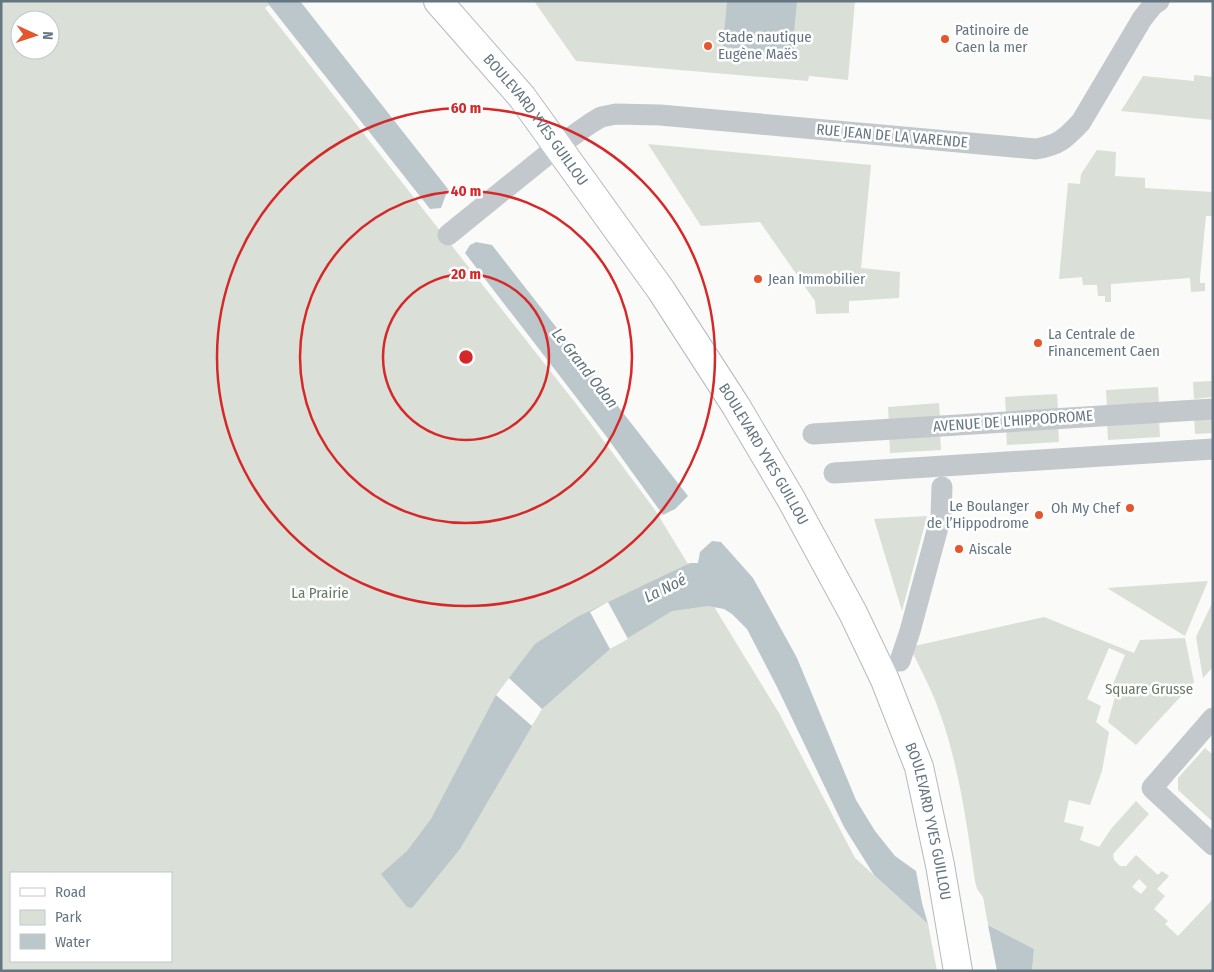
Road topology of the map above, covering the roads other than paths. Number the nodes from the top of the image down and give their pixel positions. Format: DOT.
graph roads {
  1 [pos="438,1"];
  2 [pos="1159,1"];
  3 [pos="558,146"];
  4 [pos="448,235"];
  5 [pos="1213,409"];
  6 [pos="813,434"];
  7 [pos="1213,449"];
  8 [pos="834,474"];
  9 [pos="942,487"];
  10 [pos="900,661"];
  11 [pos="1213,718"];
  12 [pos="1213,845"];
  13 [pos="958,971"];
  1 -- 3 [label="main road, BOULEVARD YVES GUILLOU"];
  2 -- 3 [label="street, RUE JEAN DE LA VARENDE"];
  3 -- 4 [label="street, RUE JEAN DE LA VARENDE"];
  3 -- 13 [label="main road, BOULEVARD YVES GUILLOU"];
  5 -- 6 [label="street, AVENUE DE L'HIPPODROME"];
  7 -- 8 [label="street"];
  9 -- 10 [label="street"];
  11 -- 12 [label="street"];
}
